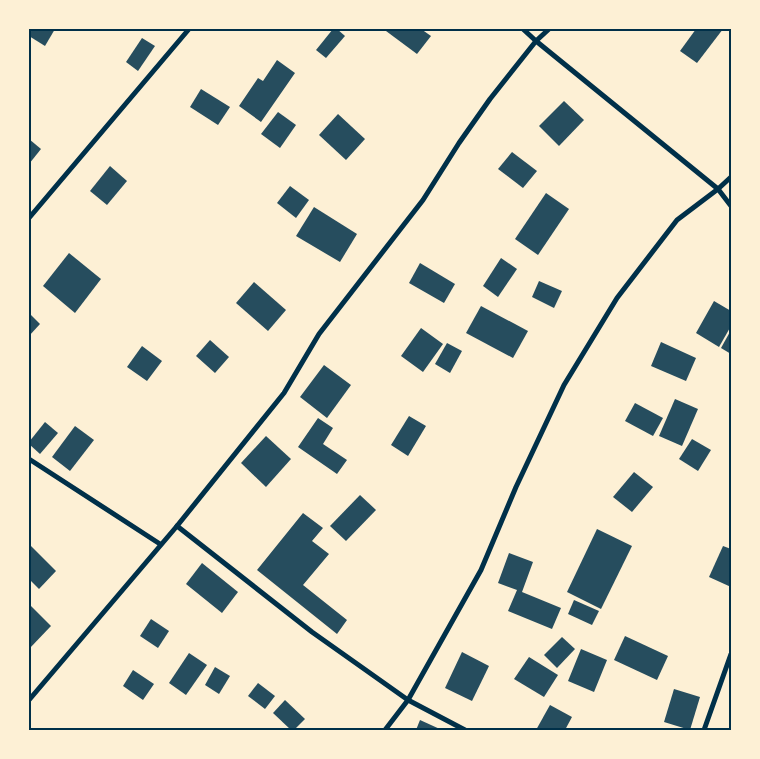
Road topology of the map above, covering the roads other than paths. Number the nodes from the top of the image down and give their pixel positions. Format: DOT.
graph roads {
  1 [pos="189,29"];
  2 [pos="523,29"];
  3 [pos="549,29"];
  4 [pos="536,41"];
  5 [pos="731,177"];
  6 [pos="718,189"];
  7 [pos="731,206"];
  8 [pos="29,218"];
  9 [pos="29,459"];
  10 [pos="177,526"];
  11 [pos="160,544"];
  12 [pos="731,654"];
  13 [pos="29,700"];
  14 [pos="408,700"];
  15 [pos="384,730"];
  16 [pos="464,730"];
  17 [pos="704,730"];
  1 -- 8 [label="street"];
  2 -- 4 [label="street"];
  3 -- 4 [label="street"];
  4 -- 6 [label="street"];
  4 -- 10 [label="street"];
  5 -- 6 [label="street"];
  6 -- 7 [label="street"];
  6 -- 14 [label="street"];
  9 -- 11 [label="street"];
  10 -- 11 [label="street"];
  10 -- 14 [label="street"];
  11 -- 13 [label="street"];
  12 -- 17 [label="street"];
  14 -- 15 [label="street"];
  14 -- 16 [label="street"];
}
